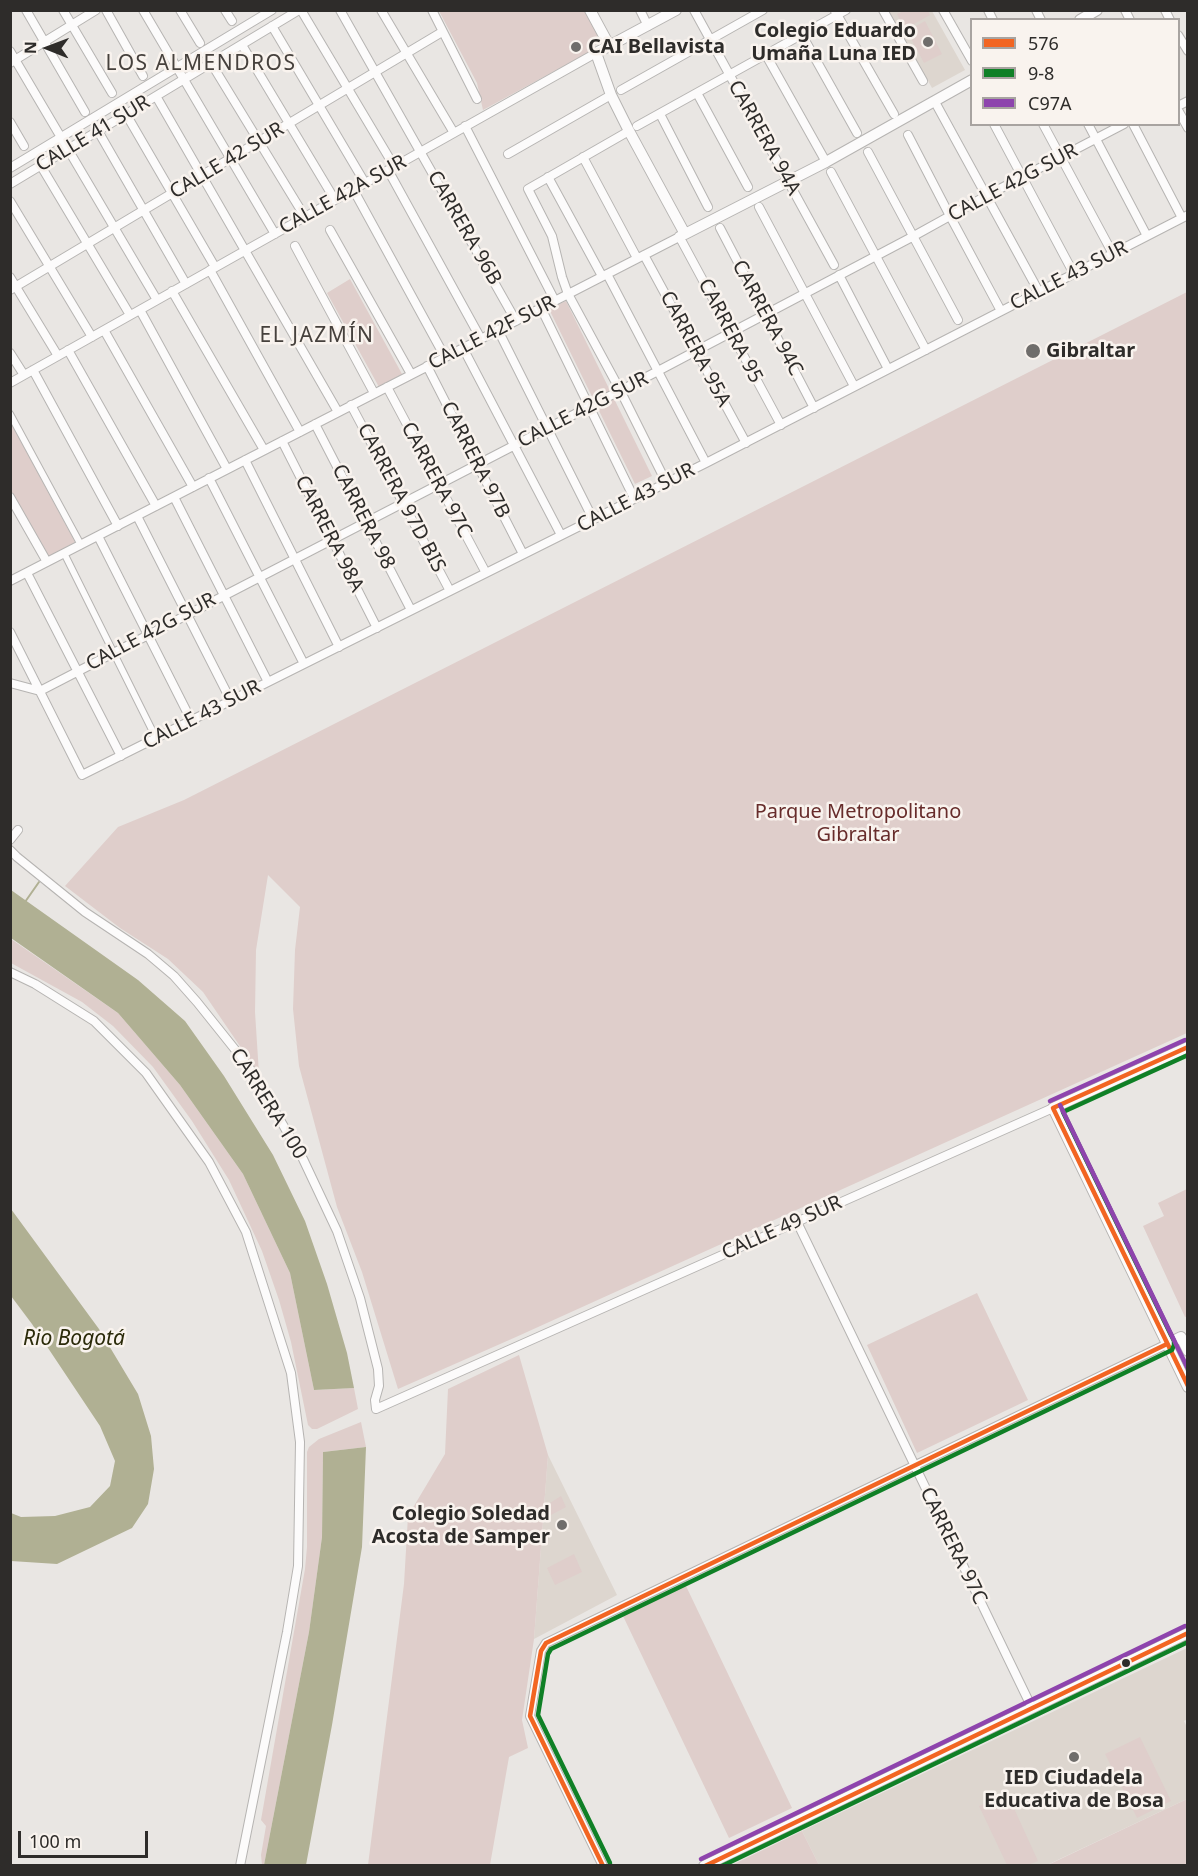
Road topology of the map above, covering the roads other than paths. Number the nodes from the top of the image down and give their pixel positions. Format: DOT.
graph roads {
  1 [pos="26,10"];
  2 [pos="63,10"];
  3 [pos="96,10"];
  4 [pos="106,10"];
  5 [pos="143,10"];
  6 [pos="180,10"];
  7 [pos="225,10"];
  8 [pos="272,10"];
  9 [pos="300,10"];
  10 [pos="340,10"];
  11 [pos="381,10"];
  12 [pos="432,10"];
  13 [pos="590,10"];
  14 [pos="640,10"];
  15 [pos="676,10"];
  16 [pos="694,10"];
  17 [pos="763,10"];
  18 [pos="883,10"];
  19 [pos="944,10"];
  20 [pos="1097,10"];
  21 [pos="839,12"];
  22 [pos="1082,16"];
  23 [pos="232,21"];
  24 [pos="72,26"];
  25 [pos="272,26"];
  26 [pos="648,26"];
  27 [pos="442,32"];
  28 [pos="802,35"];
  29 [pos="1180,37"];
  30 [pos="710,40"];
  31 [pos="45,43"];
  32 [pos="200,44"];
  33 [pos="242,45"];
  34 [pos="610,46"];
  35 [pos="10,51"];
  36 [pos="1188,51"];
  37 [pos="407,53"];
  38 [pos="596,53"];
  39 [pos="766,55"];
  40 [pos="970,57"];
  41 [pos="13,62"];
  42 [pos="211,63"];
  43 [pos="177,68"];
  44 [pos="375,72"];
  45 [pos="730,75"];
  46 [pos="143,76"];
  47 [pos="184,80"];
  48 [pos="923,81"];
  49 [pos="970,81"];
  50 [pos="348,88"];
  51 [pos="112,93"];
  52 [pos="616,93"];
  53 [pos="697,93"];
  54 [pos="156,96"];
  55 [pos="477,99"];
  56 [pos="935,102"];
  57 [pos="319,105"];
  58 [pos="1180,110"];
  59 [pos="85,111"];
  60 [pos="126,114"];
  61 [pos="660,114"];
  62 [pos="894,114"];
  63 [pos="10,122"];
  64 [pos="289,123"];
  65 [pos="465,126"];
  66 [pos="995,126"];
  67 [pos="1044,126"];
  68 [pos="1089,126"];
  69 [pos="1120,126"];
  70 [pos="1134,126"];
  71 [pos="633,128"];
  72 [pos="1188,128"];
  73 [pos="98,131"];
  74 [pos="454,133"];
  75 [pos="857,133"];
  76 [pos="908,135"];
  77 [pos="62,138"];
  78 [pos="1096,139"];
  79 [pos="259,141"];
  80 [pos="24,146"];
  81 [pos="69,149"];
  82 [pos="420,152"];
  83 [pos="868,152"];
  84 [pos="508,154"];
  85 [pos="583,157"];
  86 [pos="1061,158"];
  87 [pos="230,159"];
  88 [pos="41,165"];
  89 [pos="828,167"];
  90 [pos="10,168"];
  91 [pos="391,168"];
  92 [pos="202,176"];
  93 [pos="548,177"];
  94 [pos="1022,177"];
  95 [pos="788,181"];
  96 [pos="365,183"];
  97 [pos="10,184"];
  98 [pos="748,187"];
  99 [pos="353,189"];
  100 [pos="172,194"];
  101 [pos="986,196"];
  102 [pos="335,200"];
  103 [pos="10,201"];
  104 [pos="708,207"];
  105 [pos="759,207"];
  106 [pos="144,211"];
  107 [pos="950,216"];
  108 [pos="1185,216"];
  109 [pos="305,217"];
  110 [pos="115,228"];
  111 [pos="720,228"];
  112 [pos="330,230"];
  113 [pos="274,234"];
  114 [pos="682,235"];
  115 [pos="1147,236"];
  116 [pos="912,237"];
  117 [pos="88,244"];
  118 [pos="295,246"];
  119 [pos="245,250"];
  120 [pos="1113,254"];
  121 [pos="640,256"];
  122 [pos="875,256"];
  123 [pos="834,265"];
  124 [pos="50,267"];
  125 [pos="212,269"];
  126 [pos="1074,274"];
  127 [pos="604,275"];
  128 [pos="839,275"];
  129 [pos="10,277"];
  130 [pos="186,284"];
  131 [pos="13,288"];
  132 [pos="172,291"];
  133 [pos="1039,292"];
  134 [pos="568,294"];
  135 [pos="804,294"];
  136 [pos="158,300"];
  137 [pos="555,300"];
  138 [pos="541,308"];
  139 [pos="140,310"];
  140 [pos="1001,311"];
  141 [pos="765,314"];
  142 [pos="130,315"];
  143 [pos="958,320"];
  144 [pos="516,321"];
  145 [pos="104,330"];
  146 [pos="498,330"];
  147 [pos="731,332"];
  148 [pos="92,337"];
  149 [pos="481,339"];
  150 [pos="463,348"];
  151 [pos="68,350"];
  152 [pos="926,350"];
  153 [pos="696,351"];
  154 [pos="10,353"];
  155 [pos="58,356"];
  156 [pos="445,357"];
  157 [pos="427,366"];
  158 [pos="888,369"];
  159 [pos="33,370"];
  160 [pos="658,371"];
  161 [pos="411,374"];
  162 [pos="24,375"];
  163 [pos="10,383"];
  164 [pos="854,386"];
  165 [pos="387,387"];
  166 [pos="620,390"];
  167 [pos="374,393"];
  168 [pos="351,405"];
  169 [pos="589,406"];
  170 [pos="814,408"];
  171 [pos="338,412"];
  172 [pos="10,414"];
  173 [pos="315,424"];
  174 [pos="781,425"];
  175 [pos="547,428"];
  176 [pos="300,432"];
  177 [pos="282,441"];
  178 [pos="746,443"];
  179 [pos="514,445"];
  180 [pos="264,450"];
  181 [pos="245,460"];
  182 [pos="706,463"];
  183 [pos="477,464"];
  184 [pos="227,469"];
  185 [pos="209,478"];
  186 [pos="666,482"];
  187 [pos="438,484"];
  188 [pos="193,487"];
  189 [pos="10,497"];
  190 [pos="174,497"];
  191 [pos="634,498"];
  192 [pos="403,502"];
  193 [pos="156,506"];
  194 [pos="137,516"];
  195 [pos="593,519"];
  196 [pos="365,521"];
  197 [pos="118,526"];
  198 [pos="561,535"];
  199 [pos="98,536"];
  200 [pos="332,538"];
  201 [pos="81,545"];
  202 [pos="64,553"];
  203 [pos="524,554"];
  204 [pos="294,558"];
  205 [pos="47,562"];
  206 [pos="27,573"];
  207 [pos="486,573"];
  208 [pos="259,576"];
  209 [pos="10,581"];
  210 [pos="450,591"];
  211 [pos="224,594"];
  212 [pos="411,610"];
  213 [pos="187,613"];
  214 [pos="377,628"];
  215 [pos="10,632"];
  216 [pos="148,634"];
  217 [pos="339,647"];
  218 [pos="113,652"];
  219 [pos="304,664"];
  220 [pos="77,671"];
  221 [pos="268,682"];
  222 [pos="10,683"];
  223 [pos="40,691"];
  224 [pos="231,701"];
  225 [pos="191,720"];
  226 [pos="156,738"];
  227 [pos="121,756"];
  228 [pos="18,830"];
  229 [pos="10,840"];
  230 [pos="10,850"];
  231 [pos="10,972"];
  232 [pos="1188,1047"];
  233 [pos="1053,1108"];
  234 [pos="797,1222"];
  235 [pos="1184,1336"];
  236 [pos="1167,1344"];
  237 [pos="1188,1351"];
  238 [pos="1188,1387"];
  239 [pos="376,1409"];
  240 [pos="913,1465"];
  241 [pos="1188,1633"];
  242 [pos="1032,1708"];
  243 [pos="240,1866"];
  244 [pos="603,1866"];
  245 [pos="704,1866"];
  1 -- 31 [label="street"];
  2 -- 24 [label="street"];
  3 -- 24 [label="street"];
  4 -- 46 [label="street"];
  5 -- 43 [label="street"];
  6 -- 32 [label="street"];
  7 -- 23 [label="street"];
  8 -- 43 [label="street, CALLE 41 SUR"];
  9 -- 25 [label="street, CALLE 41 SUR"];
  9 -- 50 [label="street"];
  10 -- 44 [label="street, CARRERA 96B"];
  11 -- 37 [label="street"];
  12 -- 27 [label="street"];
  13 -- 34 [label="street"];
  14 -- 26 [label="street"];
  15 -- 26 [label="street, CALLE 42A SUR"];
  16 -- 30 [label="street, CARRERA 94A"];
  17 -- 30 [label="street"];
  18 -- 48 [label="street"];
  19 -- 40 [label="street"];
  20 -- 22 [label="street"];
  21 -- 28 [label="street"];
  21 -- 62 [label="street"];
  24 -- 31 [label="street"];
  24 -- 51 [label="street"];
  25 -- 33 [label="street, CALLE 41 SUR"];
  25 -- 57 [label="street"];
  26 -- 34 [label="street, CALLE 42A SUR"];
  27 -- 37 [label="street, CALLE 42 SUR"];
  27 -- 55 [label="street"];
  28 -- 39 [label="street"];
  28 -- 75 [label="street"];
  29 -- 36 [label="street"];
  30 -- 45 [label="street, CARRERA 94A"];
  30 -- 52 [label="street"];
  31 -- 41 [label="street"];
  31 -- 59 [label="street"];
  33 -- 42 [label="street, CALLE 41 SUR"];
  33 -- 64 [label="street"];
  34 -- 38 [label="street, CALLE 42A SUR"];
  35 -- 41 [label="street"];
  37 -- 44 [label="street, CALLE 42 SUR"];
  37 -- 74 [label="street"];
  38 -- 52 [label="street, CARRERA 95"];
  38 -- 65 [label="street, CALLE 42A SUR"];
  39 -- 45 [label="street"];
  39 -- 89 [label="street"];
  41 -- 77 [label="street"];
  42 -- 47 [label="street, CALLE 41 SUR"];
  42 -- 79 [label="street"];
  43 -- 47 [label="street"];
  43 -- 77 [label="street, CALLE 41 SUR"];
  44 -- 50 [label="street, CALLE 42 SUR"];
  44 -- 82 [label="street, CARRERA 96B"];
  45 -- 53 [label="street"];
  45 -- 95 [label="street, CARRERA 94A"];
  47 -- 54 [label="street, CALLE 41 SUR"];
  47 -- 87 [label="street"];
  49 -- 56 [label="street, CALLE 42F SUR"];
  50 -- 57 [label="street, CALLE 42 SUR"];
  50 -- 91 [label="street"];
  52 -- 71 [label="street, CARRERA 95"];
  52 -- 84 [label="street"];
  53 -- 61 [label="street"];
  53 -- 98 [label="street"];
  54 -- 60 [label="street, CALLE 41 SUR"];
  54 -- 92 [label="street"];
  56 -- 89 [label="street, CALLE 42F SUR"];
  56 -- 101 [label="street"];
  57 -- 64 [label="street, CALLE 42 SUR"];
  57 -- 96 [label="street"];
  58 -- 72 [label="street"];
  60 -- 73 [label="street, CALLE 41 SUR"];
  60 -- 100 [label="street"];
  61 -- 71 [label="street"];
  61 -- 104 [label="street"];
  63 -- 80 [label="street"];
  64 -- 79 [label="street, CALLE 42 SUR"];
  64 -- 102 [label="street"];
  65 -- 74 [label="street, CALLE 42A SUR"];
  65 -- 137 [label="street"];
  66 -- 94 [label="street"];
  67 -- 86 [label="street"];
  68 -- 78 [label="street"];
  69 -- 78 [label="street, CALLE 42G SUR"];
  70 -- 108 [label="street"];
  71 -- 85 [label="street"];
  71 -- 114 [label="street, CARRERA 95"];
  73 -- 81 [label="street, CALLE 41 SUR"];
  73 -- 106 [label="street"];
  74 -- 82 [label="street, CALLE 42A SUR"];
  76 -- 107 [label="street"];
  77 -- 81 [label="street"];
  77 -- 90 [label="street, CALLE 41 SUR"];
  78 -- 86 [label="street, CALLE 42G SUR"];
  78 -- 115 [label="street"];
  79 -- 87 [label="street, CALLE 42 SUR"];
  79 -- 109 [label="street"];
  81 -- 88 [label="street, CALLE 41 SUR"];
  81 -- 110 [label="street"];
  82 -- 91 [label="street, CALLE 42A SUR"];
  82 -- 144 [label="street, CARRERA 96B"];
  83 -- 116 [label="street"];
  85 -- 93 [label="street"];
  85 -- 121 [label="street, CARRERA 95A"];
  86 -- 94 [label="street, CALLE 42G SUR"];
  86 -- 120 [label="street"];
  87 -- 92 [label="street, CALLE 42 SUR"];
  87 -- 113 [label="street"];
  88 -- 97 [label="street, CALLE 41 SUR"];
  88 -- 117 [label="street"];
  89 -- 95 [label="street, CALLE 42F SUR"];
  89 -- 122 [label="street"];
  91 -- 96 [label="street, CALLE 42A SUR"];
  91 -- 149 [label="street"];
  92 -- 100 [label="street, CALLE 42 SUR"];
  92 -- 119 [label="street"];
  93 -- 127 [label="street"];
  93 -- 134 [label="street"];
  94 -- 101 [label="street, CALLE 42G SUR"];
  94 -- 126 [label="street"];
  95 -- 114 [label="street, CALLE 42F SUR"];
  95 -- 123 [label="street, CARRERA 94A"];
  96 -- 99 [label="street, CALLE 42A SUR"];
  99 -- 102 [label="street, CALLE 42A SUR"];
  99 -- 156 [label="street"];
  100 -- 106 [label="street, CALLE 42 SUR"];
  100 -- 125 [label="street"];
  101 -- 107 [label="street, CALLE 42G SUR"];
  101 -- 133 [label="street"];
  102 -- 109 [label="street, CALLE 42A SUR"];
  103 -- 124 [label="street"];
  105 -- 135 [label="street"];
  106 -- 110 [label="street, CALLE 42 SUR"];
  106 -- 130 [label="street"];
  107 -- 116 [label="street, CALLE 42G SUR"];
  107 -- 140 [label="street"];
  108 -- 115 [label="street, CALLE 43 SUR"];
  109 -- 113 [label="street, CALLE 42A SUR"];
  110 -- 117 [label="street, CALLE 42 SUR"];
  110 -- 136 [label="street"];
  111 -- 141 [label="street, CARRERA 94C"];
  112 -- 161 [label="street"];
  113 -- 119 [label="street, CALLE 42A SUR"];
  114 -- 121 [label="street, CALLE 42F SUR"];
  114 -- 147 [label="street, CARRERA 95"];
  115 -- 120 [label="street, CALLE 43 SUR"];
  116 -- 122 [label="street, CALLE 42G SUR"];
  116 -- 143 [label="street"];
  117 -- 124 [label="street, CALLE 42 SUR"];
  117 -- 142 [label="street"];
  118 -- 167 [label="street"];
  119 -- 125 [label="street, CALLE 42A SUR"];
  119 -- 171 [label="street"];
  120 -- 126 [label="street, CALLE 43 SUR"];
  121 -- 127 [label="street, CALLE 42F SUR"];
  121 -- 153 [label="street, CARRERA 95A"];
  122 -- 128 [label="street, CALLE 42G SUR"];
  122 -- 152 [label="street"];
  124 -- 131 [label="street, CALLE 42 SUR"];
  124 -- 148 [label="street"];
  125 -- 130 [label="street, CALLE 42A SUR"];
  125 -- 176 [label="street"];
  126 -- 133 [label="street, CALLE 43 SUR"];
  127 -- 134 [label="street, CALLE 42F SUR"];
  127 -- 160 [label="street"];
  128 -- 135 [label="street, CALLE 42G SUR"];
  128 -- 158 [label="street"];
  129 -- 131 [label="street"];
  130 -- 132 [label="street, CALLE 42A SUR"];
  131 -- 155 [label="street"];
  132 -- 136 [label="street, CALLE 42A SUR"];
  132 -- 180 [label="street"];
  133 -- 140 [label="street, CALLE 43 SUR"];
  134 -- 137 [label="street, CALLE 42F SUR"];
  134 -- 166 [label="street"];
  135 -- 141 [label="street, CALLE 42G SUR"];
  135 -- 164 [label="street"];
  136 -- 139 [label="street, CALLE 42A SUR"];
  137 -- 138 [label="street, CALLE 42F SUR"];
  138 -- 144 [label="street, CALLE 42F SUR"];
  138 -- 169 [label="street"];
  139 -- 142 [label="street, CALLE 42A SUR"];
  139 -- 184 [label="street"];
  140 -- 152 [label="street, CALLE 43 SUR"];
  141 -- 147 [label="street, CALLE 42G SUR"];
  141 -- 170 [label="street, CARRERA 94C"];
  142 -- 145 [label="street, CALLE 42A SUR"];
  144 -- 146 [label="street, CALLE 42F SUR"];
  145 -- 148 [label="street, CALLE 42A SUR"];
  145 -- 188 [label="street"];
  146 -- 149 [label="street, CALLE 42F SUR"];
  146 -- 175 [label="street"];
  147 -- 153 [label="street, CALLE 42G SUR"];
  147 -- 174 [label="street, CARRERA 95"];
  148 -- 151 [label="street, CALLE 42A SUR"];
  149 -- 150 [label="street, CALLE 42F SUR"];
  150 -- 156 [label="street, CALLE 42F SUR"];
  150 -- 179 [label="street"];
  151 -- 155 [label="street, CALLE 42A SUR"];
  151 -- 193 [label="street"];
  152 -- 158 [label="street, CALLE 43 SUR"];
  153 -- 160 [label="street, CALLE 42G SUR"];
  153 -- 178 [label="street, CARRERA 95A"];
  154 -- 162 [label="street"];
  155 -- 159 [label="street, CALLE 42A SUR"];
  156 -- 157 [label="street, CALLE 42F SUR"];
  157 -- 161 [label="street, CALLE 42F SUR"];
  157 -- 183 [label="street, CARRERA 97B"];
  158 -- 164 [label="street, CALLE 43 SUR"];
  159 -- 162 [label="street, CALLE 42A SUR"];
  159 -- 197 [label="street"];
  160 -- 166 [label="street, CALLE 42G SUR"];
  160 -- 182 [label="street"];
  161 -- 165 [label="street, CALLE 42F SUR"];
  162 -- 163 [label="street, CALLE 42A SUR"];
  164 -- 170 [label="street, CALLE 43 SUR"];
  165 -- 167 [label="street, CALLE 42F SUR"];
  165 -- 187 [label="street, CARRERA 97C"];
  166 -- 169 [label="street, CALLE 42G SUR"];
  166 -- 186 [label="street"];
  167 -- 168 [label="street, CALLE 42F SUR"];
  168 -- 171 [label="street, CALLE 42F SUR"];
  168 -- 192 [label="street, CARRERA 97D BIS"];
  169 -- 175 [label="street, CALLE 42G SUR"];
  169 -- 191 [label="street"];
  170 -- 174 [label="street, CALLE 43 SUR"];
  171 -- 173 [label="street, CALLE 42F SUR"];
  172 -- 201 [label="street"];
  173 -- 176 [label="street, CALLE 42F SUR"];
  173 -- 196 [label="street, CARRERA 98"];
  174 -- 178 [label="street, CALLE 43 SUR"];
  175 -- 179 [label="street, CALLE 42G SUR"];
  175 -- 195 [label="street"];
  176 -- 177 [label="street, CALLE 42F SUR"];
  177 -- 180 [label="street, CALLE 42F SUR"];
  177 -- 200 [label="street, CARRERA 98A"];
  178 -- 182 [label="street, CALLE 43 SUR"];
  179 -- 183 [label="street, CALLE 42G SUR"];
  179 -- 198 [label="street"];
  180 -- 181 [label="street, CALLE 42F SUR"];
  181 -- 184 [label="street, CALLE 42F SUR"];
  181 -- 204 [label="street"];
  182 -- 186 [label="street, CALLE 43 SUR"];
  183 -- 187 [label="street, CALLE 42G SUR"];
  183 -- 203 [label="street, CARRERA 97B"];
  184 -- 185 [label="street, CALLE 42F SUR"];
  185 -- 188 [label="street, CALLE 42F SUR"];
  185 -- 208 [label="street"];
  186 -- 191 [label="street, CALLE 43 SUR"];
  187 -- 192 [label="street, CALLE 42G SUR"];
  187 -- 207 [label="street, CARRERA 97C"];
  188 -- 190 [label="street, CALLE 42F SUR"];
  189 -- 205 [label="street"];
  190 -- 193 [label="street, CALLE 42F SUR"];
  190 -- 211 [label="street"];
  191 -- 195 [label="street, CALLE 43 SUR"];
  192 -- 196 [label="street, CALLE 42G SUR"];
  192 -- 210 [label="street, CARRERA 97D BIS"];
  193 -- 194 [label="street, CALLE 42F SUR"];
  194 -- 197 [label="street, CALLE 42F SUR"];
  194 -- 213 [label="street"];
  195 -- 198 [label="street, CALLE 43 SUR"];
  196 -- 200 [label="street, CALLE 42G SUR"];
  196 -- 212 [label="street, CARRERA 98"];
  197 -- 199 [label="street, CALLE 42F SUR"];
  198 -- 203 [label="street, CALLE 43 SUR"];
  199 -- 201 [label="street, CALLE 42F SUR"];
  199 -- 216 [label="street"];
  200 -- 204 [label="street, CALLE 42G SUR"];
  200 -- 214 [label="street, CARRERA 98A"];
  201 -- 202 [label="street, CALLE 42F SUR"];
  202 -- 205 [label="street, CALLE 42F SUR"];
  202 -- 218 [label="street"];
  203 -- 207 [label="street, CALLE 43 SUR"];
  204 -- 208 [label="street, CALLE 42G SUR"];
  204 -- 217 [label="street"];
  205 -- 206 [label="street, CALLE 42F SUR"];
  206 -- 209 [label="street, CALLE 42F SUR"];
  206 -- 220 [label="street"];
  207 -- 210 [label="street, CALLE 43 SUR"];
  208 -- 211 [label="street, CALLE 42G SUR"];
  208 -- 219 [label="street"];
  210 -- 212 [label="street, CALLE 43 SUR"];
  211 -- 213 [label="street, CALLE 42G SUR"];
  211 -- 221 [label="street"];
  212 -- 214 [label="street, CALLE 43 SUR"];
  213 -- 216 [label="street, CALLE 42G SUR"];
  213 -- 224 [label="street"];
  214 -- 217 [label="street, CALLE 43 SUR"];
  215 -- 223 [label="street"];
  216 -- 218 [label="street, CALLE 42G SUR"];
  216 -- 225 [label="street"];
  217 -- 219 [label="street, CALLE 43 SUR"];
  218 -- 220 [label="street, CALLE 42G SUR"];
  218 -- 226 [label="street"];
  219 -- 221 [label="street, CALLE 43 SUR"];
  220 -- 223 [label="street, CALLE 42G SUR"];
  220 -- 227 [label="street"];
  221 -- 224 [label="street, CALLE 43 SUR"];
  222 -- 223 [label="street"];
  223 -- 227 [label="street, CALLE 43 SUR"];
  224 -- 225 [label="street, CALLE 43 SUR"];
  225 -- 226 [label="street, CALLE 43 SUR"];
  226 -- 227 [label="street, CALLE 43 SUR"];
  228 -- 229 [label="street"];
  230 -- 239 [label="street, CARRERA 100"];
  231 -- 243 [label="street"];
  232 -- 233 [label="street, CALLE 49 SUR"];
  233 -- 234 [label="street, CALLE 49 SUR"];
  233 -- 236 [label="street"];
  234 -- 239 [label="street, CALLE 49 SUR"];
  234 -- 240 [label="street, CARRERA 97C"];
  235 -- 236 [label="street"];
  235 -- 237 [label="street"];
  236 -- 238 [label="street"];
  236 -- 240 [label="street"];
  240 -- 242 [label="street, CARRERA 97C"];
  240 -- 244 [label="street"];
  241 -- 242 [label="street"];
  242 -- 245 [label="street"];
}
